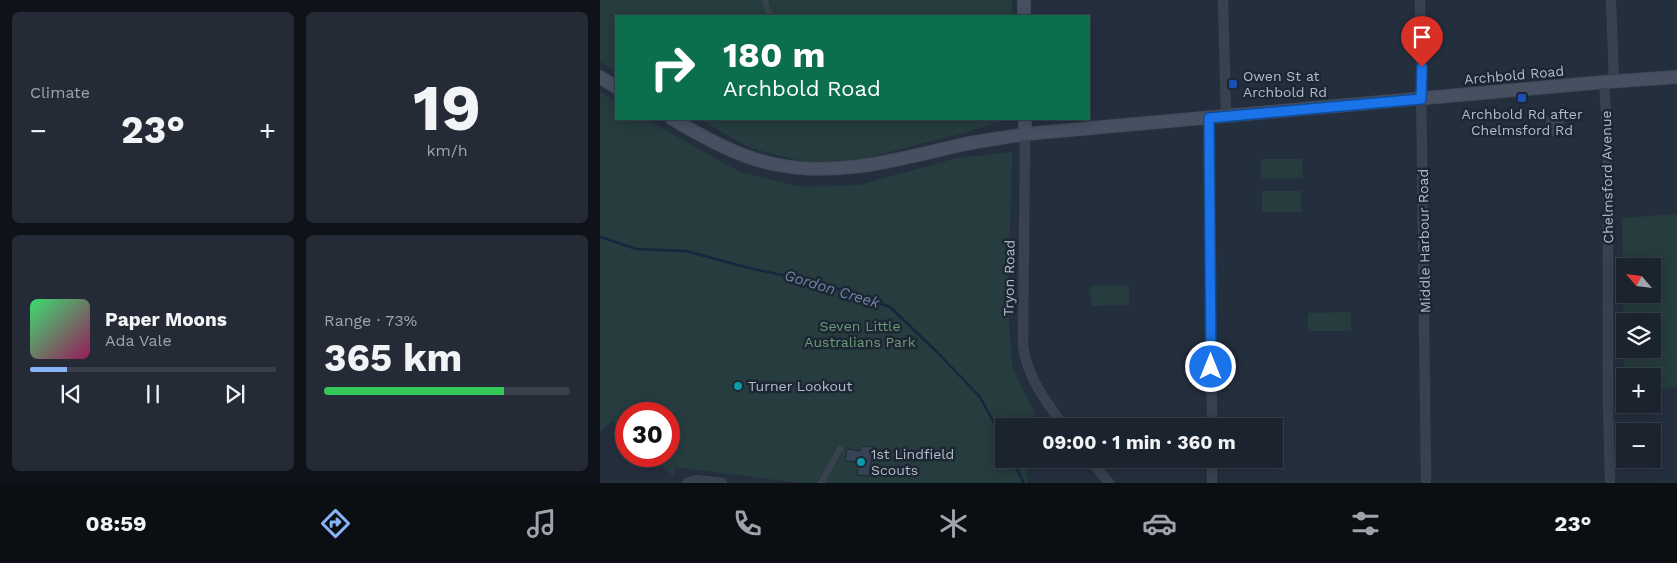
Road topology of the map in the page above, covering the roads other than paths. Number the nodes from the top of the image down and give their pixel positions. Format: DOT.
graph roads {
  1 [pos="766,0"];
  2 [pos="1024,0"];
  3 [pos="1223,0"];
  4 [pos="1420,0"];
  5 [pos="1611,0"];
  6 [pos="770,15"];
  7 [pos="1024,15"];
  8 [pos="600,77"];
  9 [pos="1677,77"];
  10 [pos="1609,81"];
  11 [pos="615,86"];
  12 [pos="1421,99"];
  13 [pos="1226,116"];
  14 [pos="1209,118"];
  15 [pos="674,120"];
  16 [pos="1025,120"];
  17 [pos="1025,134"];
  18 [pos="1058,418"];
  19 [pos="1212,418"];
  20 [pos="840,449"];
  21 [pos="1097,468"];
  22 [pos="1212,468"];
  23 [pos="687,483"];
  24 [pos="722,483"];
  25 [pos="821,483"];
  26 [pos="1109,483"];
  27 [pos="1212,483"];
  28 [pos="1426,483"];
  29 [pos="1610,483"];
  1 -- 6 [label="lane"];
  2 -- 7 [label="main road"];
  3 -- 13 [label="street"];
  4 -- 12 [label="street, Middle Harbour Road"];
  5 -- 10 [label="street, Chelmsford Avenue"];
  8 -- 11 [label="main road"];
  9 -- 10 [label="main road, Archbold Road"];
  10 -- 12 [label="main road, Archbold Road"];
  10 -- 29 [label="street, Chelmsford Avenue"];
  12 -- 13 [label="main road, Archbold Road"];
  12 -- 28 [label="street, Middle Harbour Road"];
  13 -- 14 [label="main road, Archbold Road"];
  14 -- 17 [label="main road, Archbold Road"];
  14 -- 19 [label="street"];
  15 -- 17 [label="main road, Archbold Road"];
  16 -- 17 [label="main road, Tryon Road"];
  17 -- 18 [label="street, Tryon Road"];
  20 -- 25 [label="lane"];
  21 -- 26 [label="street"];
  22 -- 27 [label="street"];
  23 -- 24 [label="street"];
}
